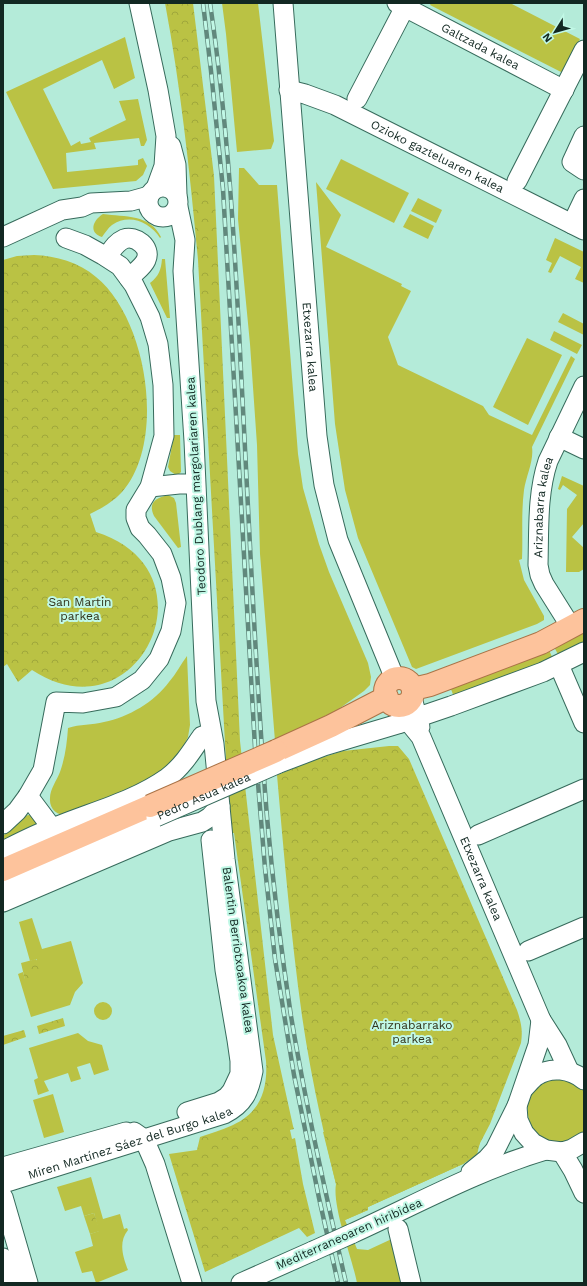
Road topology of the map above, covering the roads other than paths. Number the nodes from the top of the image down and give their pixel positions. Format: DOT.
graph roads {
  1 [pos="139,3"];
  2 [pos="283,3"];
  3 [pos="403,4"];
  4 [pos="584,52"];
  5 [pos="289,90"];
  6 [pos="564,90"];
  7 [pos="357,100"];
  8 [pos="584,136"];
  9 [pos="584,170"];
  10 [pos="517,181"];
  11 [pos="584,199"];
  12 [pos="163,202"];
  13 [pos="578,227"];
  14 [pos="3,237"];
  15 [pos="66,238"];
  16 [pos="107,257"];
  17 [pos="128,278"];
  18 [pos="584,386"];
  19 [pos="559,437"];
  20 [pos="584,449"];
  21 [pos="195,484"];
  22 [pos="150,487"];
  23 [pos="577,624"];
  24 [pos="584,652"];
  25 [pos="559,665"];
  26 [pos="206,701"];
  27 [pos="409,709"];
  28 [pos="584,723"];
  29 [pos="202,736"];
  30 [pos="276,758"];
  31 [pos="584,789"];
  32 [pos="28,796"];
  33 [pos="153,811"];
  34 [pos="215,812"];
  35 [pos="3,824"];
  36 [pos="52,828"];
  37 [pos="182,828"];
  38 [pos="478,835"];
  39 [pos="211,844"];
  40 [pos="3,851"];
  41 [pos="3,870"];
  42 [pos="3,883"];
  43 [pos="3,902"];
  44 [pos="584,927"];
  45 [pos="528,951"];
  46 [pos="542,1020"];
  47 [pos="578,1074"];
  48 [pos="524,1088"];
  49 [pos="241,1090"];
  50 [pos="517,1106"];
  51 [pos="138,1134"];
  52 [pos="584,1142"];
  53 [pos="554,1151"];
  54 [pos="4,1181"];
  55 [pos="456,1185"];
  56 [pos="584,1193"];
  57 [pos="398,1229"];
  58 [pos="3,1258"];
  59 [pos="10,1283"];
  60 [pos="28,1283"];
  61 [pos="192,1283"];
  62 [pos="241,1283"];
  63 [pos="411,1283"];
  1 -- 12 [label="street"];
  2 -- 5 [label="street, Etxezarra kalea"];
  3 -- 6 [label="street, Galtzada kalea"];
  3 -- 7 [label="street"];
  4 -- 6 [label="street"];
  5 -- 13 [label="street, Ozioko gazteluaren kalea"];
  5 -- 27 [label="street, Etxezarra kalea"];
  6 -- 10 [label="street"];
  8 -- 9 [label="street"];
  11 -- 13 [label="street"];
  12 -- 14 [label="street"];
  12 -- 21 [label="street, Teodoro Dublang margolariaren kalea"];
  15 -- 16 [label="street"];
  16 -- 17 [label="street"];
  16 -- 17 [label="street"];
  17 -- 22 [label="street"];
  18 -- 19 [label="street, Ariznabarra kalea"];
  19 -- 20 [label="street"];
  19 -- 23 [label="street, Ariznabarra kalea"];
  21 -- 22 [label="street"];
  21 -- 26 [label="street, Teodoro Dublang margolariaren kalea"];
  22 -- 32 [label="street"];
  23 -- 27 [label="main road"];
  24 -- 25 [label="street"];
  25 -- 27 [label="street"];
  25 -- 28 [label="street"];
  26 -- 29 [label="street, Teodoro Dublang margolariaren kalea"];
  26 -- 34 [label="street, Teodoro Dublang margolariaren kalea"];
  27 -- 30 [label="street, Pedro Asua kalea"];
  27 -- 30 [label="main road, Pedro Asua kalea"];
  27 -- 46 [label="street, Etxezarra kalea"];
  29 -- 34 [label="street, Teodoro Dublang margolariaren kalea"];
  29 -- 36 [label="street"];
  30 -- 33 [label="main road, Pedro Asua kalea, bridge"];
  31 -- 38 [label="street"];
  32 -- 35 [label="street"];
  32 -- 36 [label="street"];
  33 -- 41 [label="main road, Pedro Asua kalea"];
  33 -- 42 [label="street, Pedro Asua kalea"];
  34 -- 37 [label="street, Pedro Asua kalea"];
  34 -- 39 [label="street, Balentin Berriotxoakoa kalea"];
  34 -- 49 [label="street, Balentin Berriotxoakoa kalea"];
  36 -- 40 [label="street"];
  37 -- 39 [label="street, Pedro Asua kalea"];
  37 -- 43 [label="street, Pedro Asua kalea"];
  39 -- 49 [label="street, Balentin Berriotxoakoa kalea"];
  44 -- 45 [label="street"];
  46 -- 47 [label="street, Etxezarra kalea"];
  46 -- 48 [label="street"];
  47 -- 48 [label="street"];
  48 -- 50 [label="street, Mediterraneoaren hiribidea"];
  49 -- 51 [label="street, Miren Martínez Sáez del Burgo kalea"];
  50 -- 53 [label="street"];
  50 -- 55 [label="street, Mediterraneoaren hiribidea"];
  51 -- 54 [label="street, Miren Martínez Sáez del Burgo kalea"];
  51 -- 61 [label="street"];
  52 -- 53 [label="street, Mediterraneoaren hiribidea"];
  53 -- 55 [label="street, Mediterraneoaren hiribidea"];
  53 -- 56 [label="street"];
  54 -- 60 [label="street"];
  55 -- 62 [label="street, Mediterraneoaren hiribidea, bridge"];
  57 -- 63 [label="street"];
  58 -- 59 [label="street"];
}
